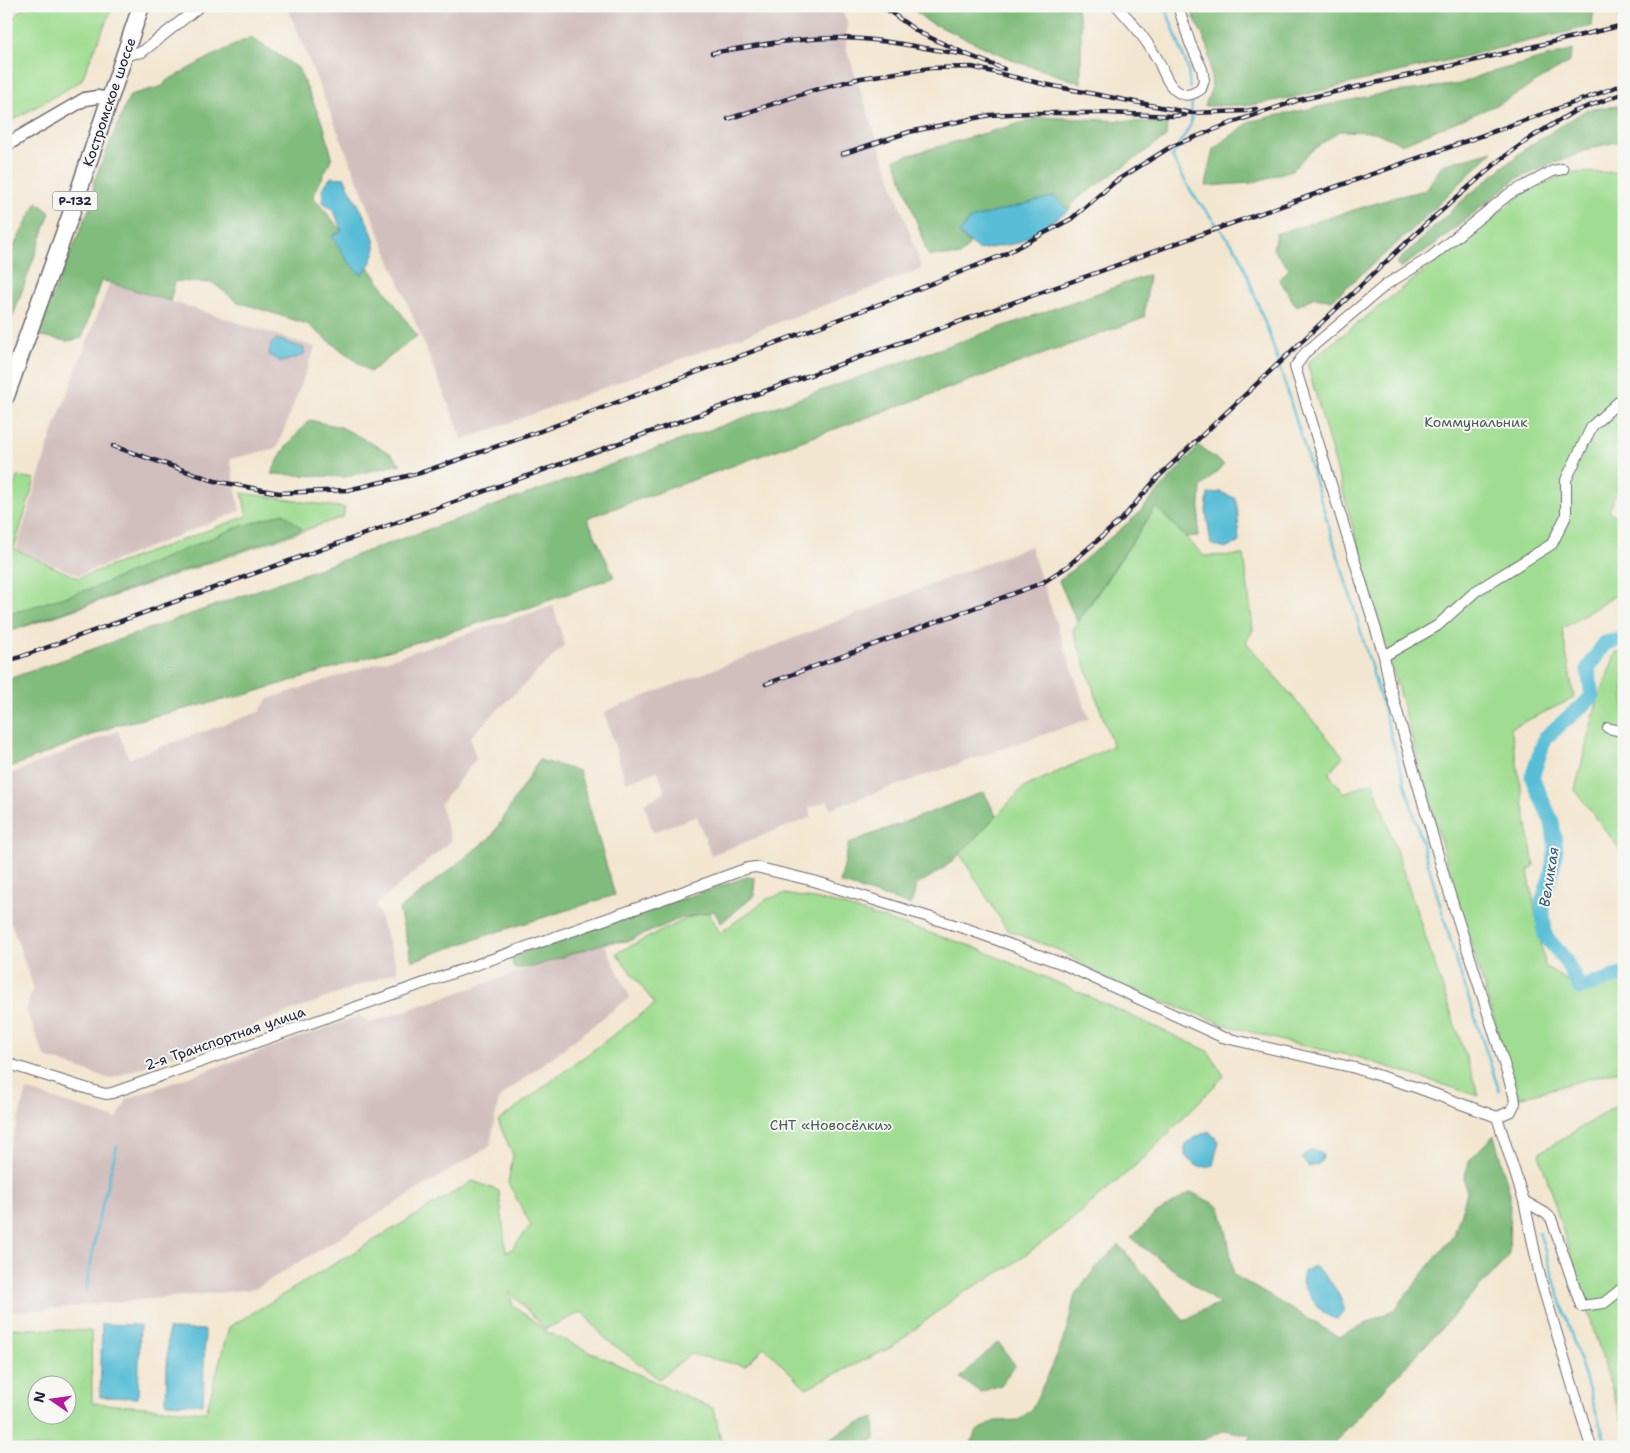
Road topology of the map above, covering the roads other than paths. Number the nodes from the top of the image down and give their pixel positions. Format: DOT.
graph roads {
  1 [pos="141,6"];
  2 [pos="200,6"];
  3 [pos="1116,6"];
  4 [pos="1178,6"];
  5 [pos="125,56"];
  6 [pos="110,99"];
  7 [pos="6,145"];
  8 [pos="1563,169"];
  9 [pos="6,396"];
  10 [pos="1624,397"];
  11 [pos="1384,656"];
  12 [pos="1608,728"];
  13 [pos="1624,732"];
  14 [pos="6,1063"];
  15 [pos="1497,1116"];
  16 [pos="1524,1202"];
  17 [pos="1624,1287"];
  18 [pos="1591,1447"];
  1 -- 5 [label="highway, Костромское шоссе / Р-132"];
  2 -- 5 [label="street"];
  3 -- 4 [label="street"];
  5 -- 6 [label="highway, Костромское шоссе / Р-132"];
  6 -- 7 [label="street"];
  6 -- 9 [label="highway, Костромское шоссе / Р-132"];
  8 -- 11 [label="street"];
  10 -- 11 [label="street"];
  11 -- 15 [label="street"];
  12 -- 13 [label="street"];
  14 -- 15 [label="street, 2-я Транспортная улица"];
  15 -- 16 [label="street"];
  16 -- 17 [label="street"];
  16 -- 18 [label="street"];
}
